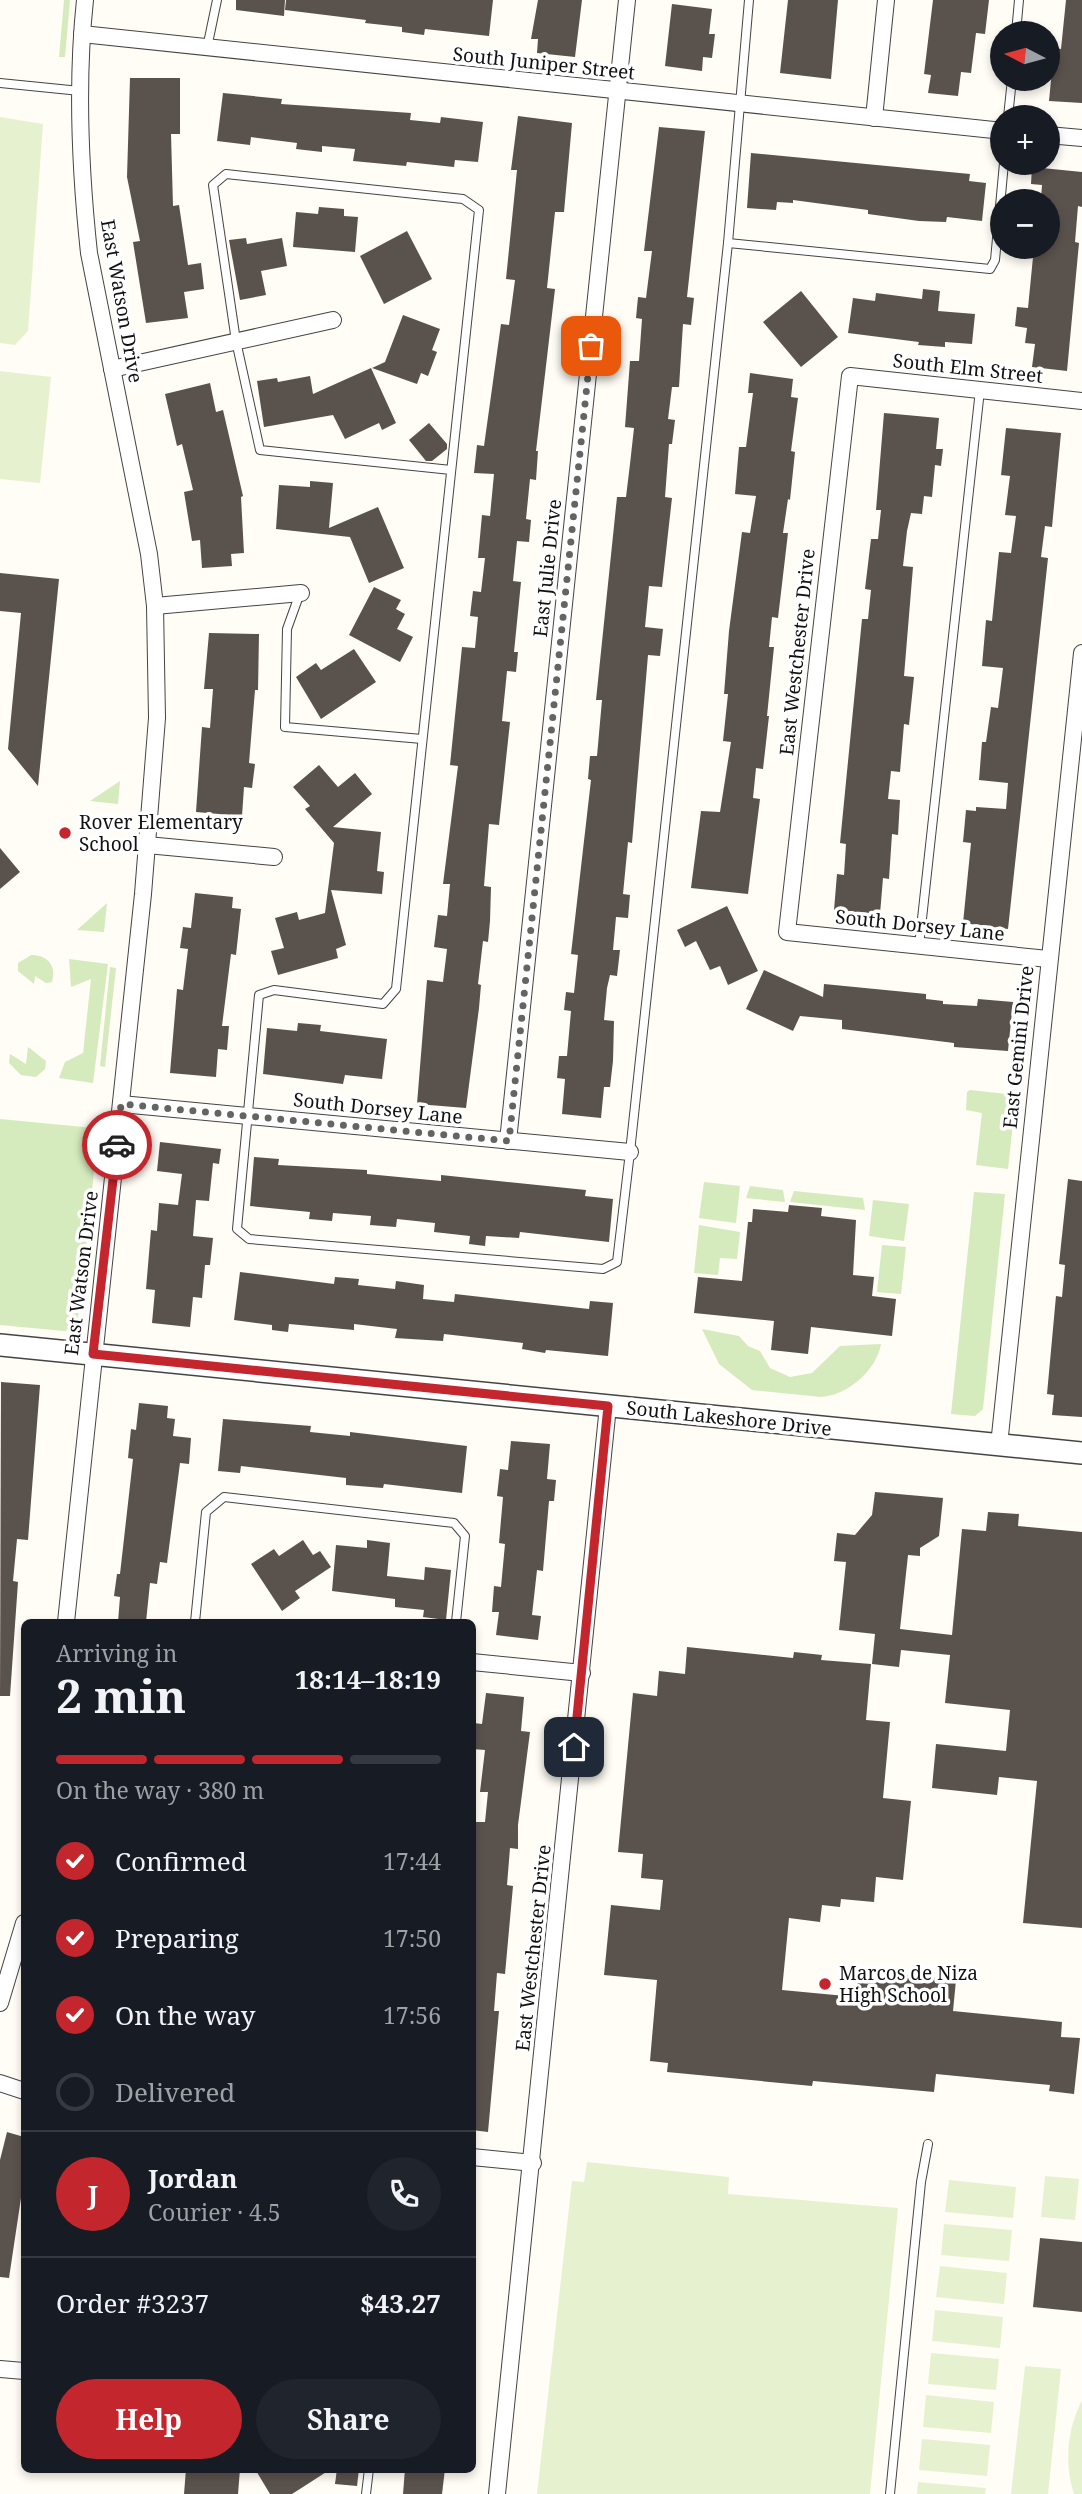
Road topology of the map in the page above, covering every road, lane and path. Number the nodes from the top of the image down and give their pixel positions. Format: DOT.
graph roads {
  1 [pos="85,0"];
  2 [pos="217,0"];
  3 [pos="628,0"];
  4 [pos="749,0"];
  5 [pos="886,0"];
  6 [pos="1019,0"];
  7 [pos="1017,21"];
  8 [pos="82,34"];
  9 [pos="207,48"];
  10 [pos="0,83"];
  11 [pos="80,91"];
  12 [pos="618,92"];
  13 [pos="738,104"];
  14 [pos="874,118"];
  15 [pos="990,130"];
  16 [pos="1060,136"];
  17 [pos="1082,138"];
  18 [pos="1003,175"];
  19 [pos="728,243"];
  20 [pos="333,320"];
  21 [pos="236,341"];
  22 [pos="112,369"];
  23 [pos="849,376"];
  24 [pos="979,390"];
  25 [pos="1082,401"];
  26 [pos="451,470"];
  27 [pos="300,593"];
  28 [pos="156,606"];
  29 [pos="1082,653"];
  30 [pos="1081,678"];
  31 [pos="422,739"];
  32 [pos="147,845"];
  33 [pos="274,857"];
  34 [pos="787,932"];
  35 [pos="919,946"];
  36 [pos="1048,960"];
  37 [pos="121,1104"];
  38 [pos="247,1116"];
  39 [pos="509,1141"];
  40 [pos="630,1152"];
  41 [pos="0,1345"];
  42 [pos="93,1354"];
  43 [pos="608,1406"];
  44 [pos="999,1444"];
  45 [pos="1082,1453"];
  46 [pos="66,1619"];
  47 [pos="195,1619"];
  48 [pos="456,1619"];
  49 [pos="476,1662"];
  50 [pos="582,1673"];
  51 [pos="21,1933"];
  52 [pos="0,2003"];
  53 [pos="0,2083"];
  54 [pos="21,2090"];
  55 [pos="928,2144"];
  56 [pos="476,2157"];
  57 [pos="533,2163"];
  58 [pos="0,2369"];
  59 [pos="21,2371"];
  60 [pos="369,2473"];
  61 [pos="366,2494"];
  62 [pos="497,2494"];
  63 [pos="890,2494"];
  1 -- 8 [label="street, East Watson Drive"];
  2 -- 9 [label="lane"];
  3 -- 12 [label="street, East Julie Drive"];
  4 -- 13 [label="lane"];
  5 -- 14 [label="street"];
  6 -- 7 [label="lane"];
  8 -- 9 [label="street, South Juniper Street"];
  8 -- 11 [label="street, East Watson Drive"];
  9 -- 12 [label="street, South Juniper Street"];
  10 -- 11 [label="lane"];
  11 -- 22 [label="street, East Watson Drive"];
  12 -- 13 [label="street, South Juniper Street"];
  12 -- 39 [label="street, East Julie Drive"];
  13 -- 14 [label="street, South Juniper Street"];
  13 -- 19 [label="lane"];
  14 -- 15 [label="street, South Juniper Street"];
  16 -- 17 [label="street"];
  18 -- 19 [label="lane"];
  19 -- 40 [label="lane"];
  20 -- 21 [label="street"];
  21 -- 22 [label="street"];
  21 -- 26 [label="lane"];
  21 -- 26 [label="lane"];
  22 -- 28 [label="street, East Watson Drive"];
  23 -- 24 [label="street, South Elm Street"];
  23 -- 34 [label="street, East Westchester Drive"];
  24 -- 25 [label="street, South Elm Street"];
  24 -- 35 [label="lane"];
  26 -- 31 [label="lane"];
  27 -- 28 [label="street"];
  27 -- 31 [label="lane"];
  28 -- 32 [label="street, East Watson Drive"];
  29 -- 30 [label="street, East Gemini Drive"];
  30 -- 36 [label="street, East Gemini Drive"];
  31 -- 38 [label="lane"];
  32 -- 33 [label="street"];
  32 -- 37 [label="street, East Watson Drive"];
  34 -- 35 [label="street, South Dorsey Lane"];
  35 -- 36 [label="street, South Dorsey Lane"];
  36 -- 44 [label="street, East Gemini Drive"];
  37 -- 38 [label="street, South Dorsey Lane"];
  37 -- 42 [label="street, East Watson Drive"];
  38 -- 39 [label="street, South Dorsey Lane"];
  38 -- 40 [label="lane"];
  39 -- 40 [label="street, South Dorsey Lane"];
  41 -- 42 [label="street, South Lakeshore Drive"];
  42 -- 43 [label="street, South Lakeshore Drive"];
  42 -- 46 [label="street, East Watson Drive"];
  43 -- 44 [label="street, South Lakeshore Drive"];
  43 -- 50 [label="street, East Westchester Drive"];
  44 -- 45 [label="street, South Lakeshore Drive"];
  47 -- 48 [label="lane"];
  49 -- 50 [label="street"];
  50 -- 57 [label="street, East Westchester Drive"];
  51 -- 52 [label="street"];
  53 -- 54 [label="street"];
  55 -- 63 [label="lane"];
  56 -- 57 [label="street"];
  57 -- 62 [label="street, East Westchester Drive"];
  58 -- 59 [label="street"];
  60 -- 61 [label="lane"];
}
